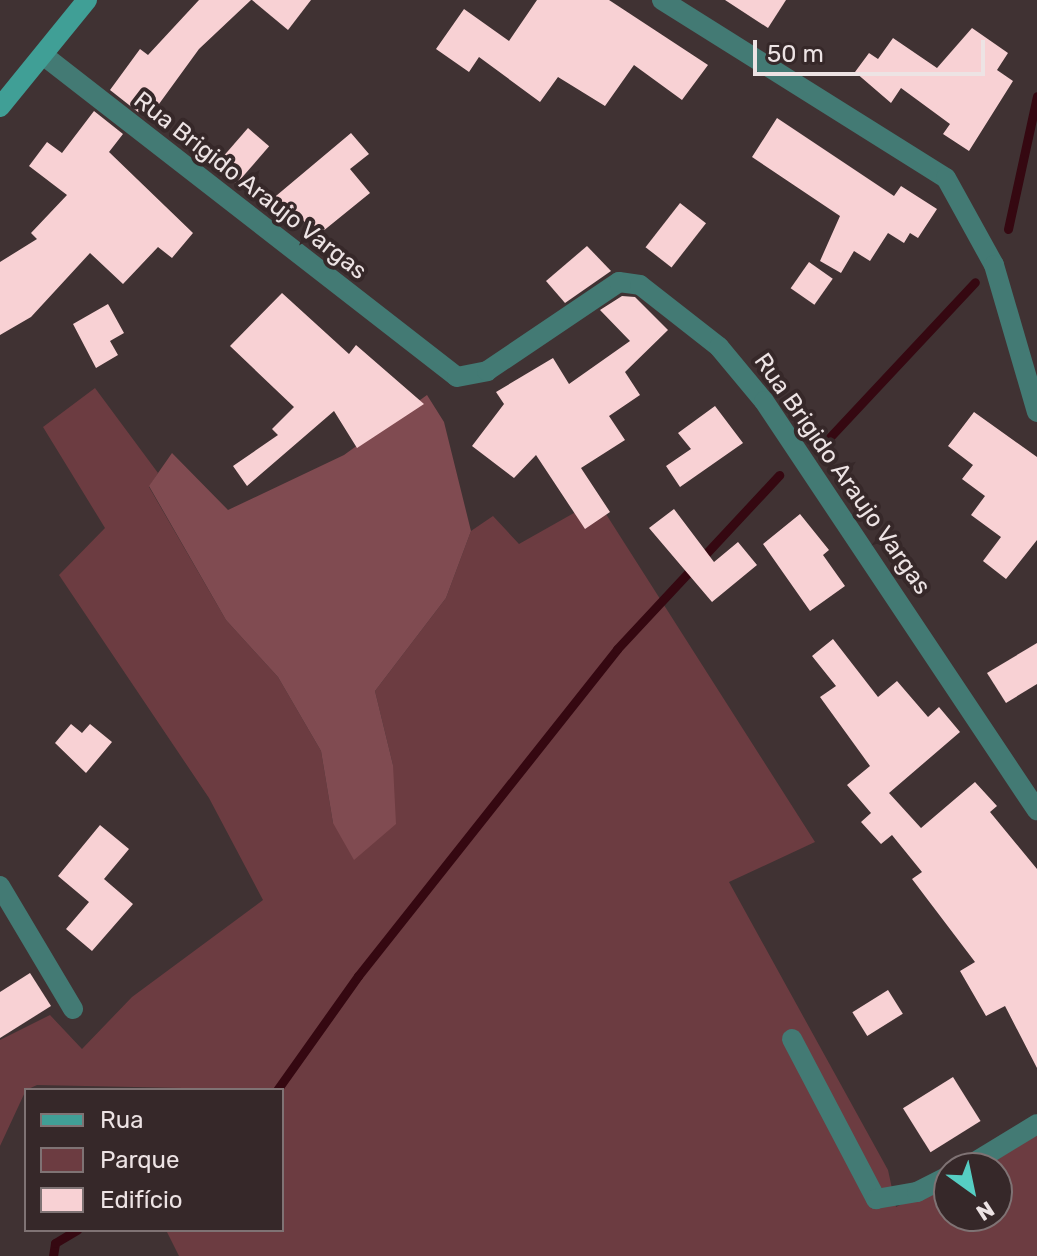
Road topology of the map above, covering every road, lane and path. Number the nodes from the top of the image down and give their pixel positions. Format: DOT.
graph roads {
  1 [pos="87,0"];
  2 [pos="662,0"];
  3 [pos="43,55"];
  4 [pos="0,107"];
  5 [pos="1037,412"];
  6 [pos="1037,810"];
  7 [pos="0,886"];
  8 [pos="73,1009"];
  9 [pos="792,1039"];
  10 [pos="1037,1124"];
  11 [pos="991,1152"];
  12 [pos="933,1184"];
  1 -- 3 [label="main road"];
  2 -- 5 [label="street"];
  3 -- 4 [label="main road"];
  3 -- 6 [label="street, Rua Brigido Araujo Vargas"];
  7 -- 8 [label="street"];
  9 -- 12 [label="street"];
  10 -- 11 [label="street"];
}
